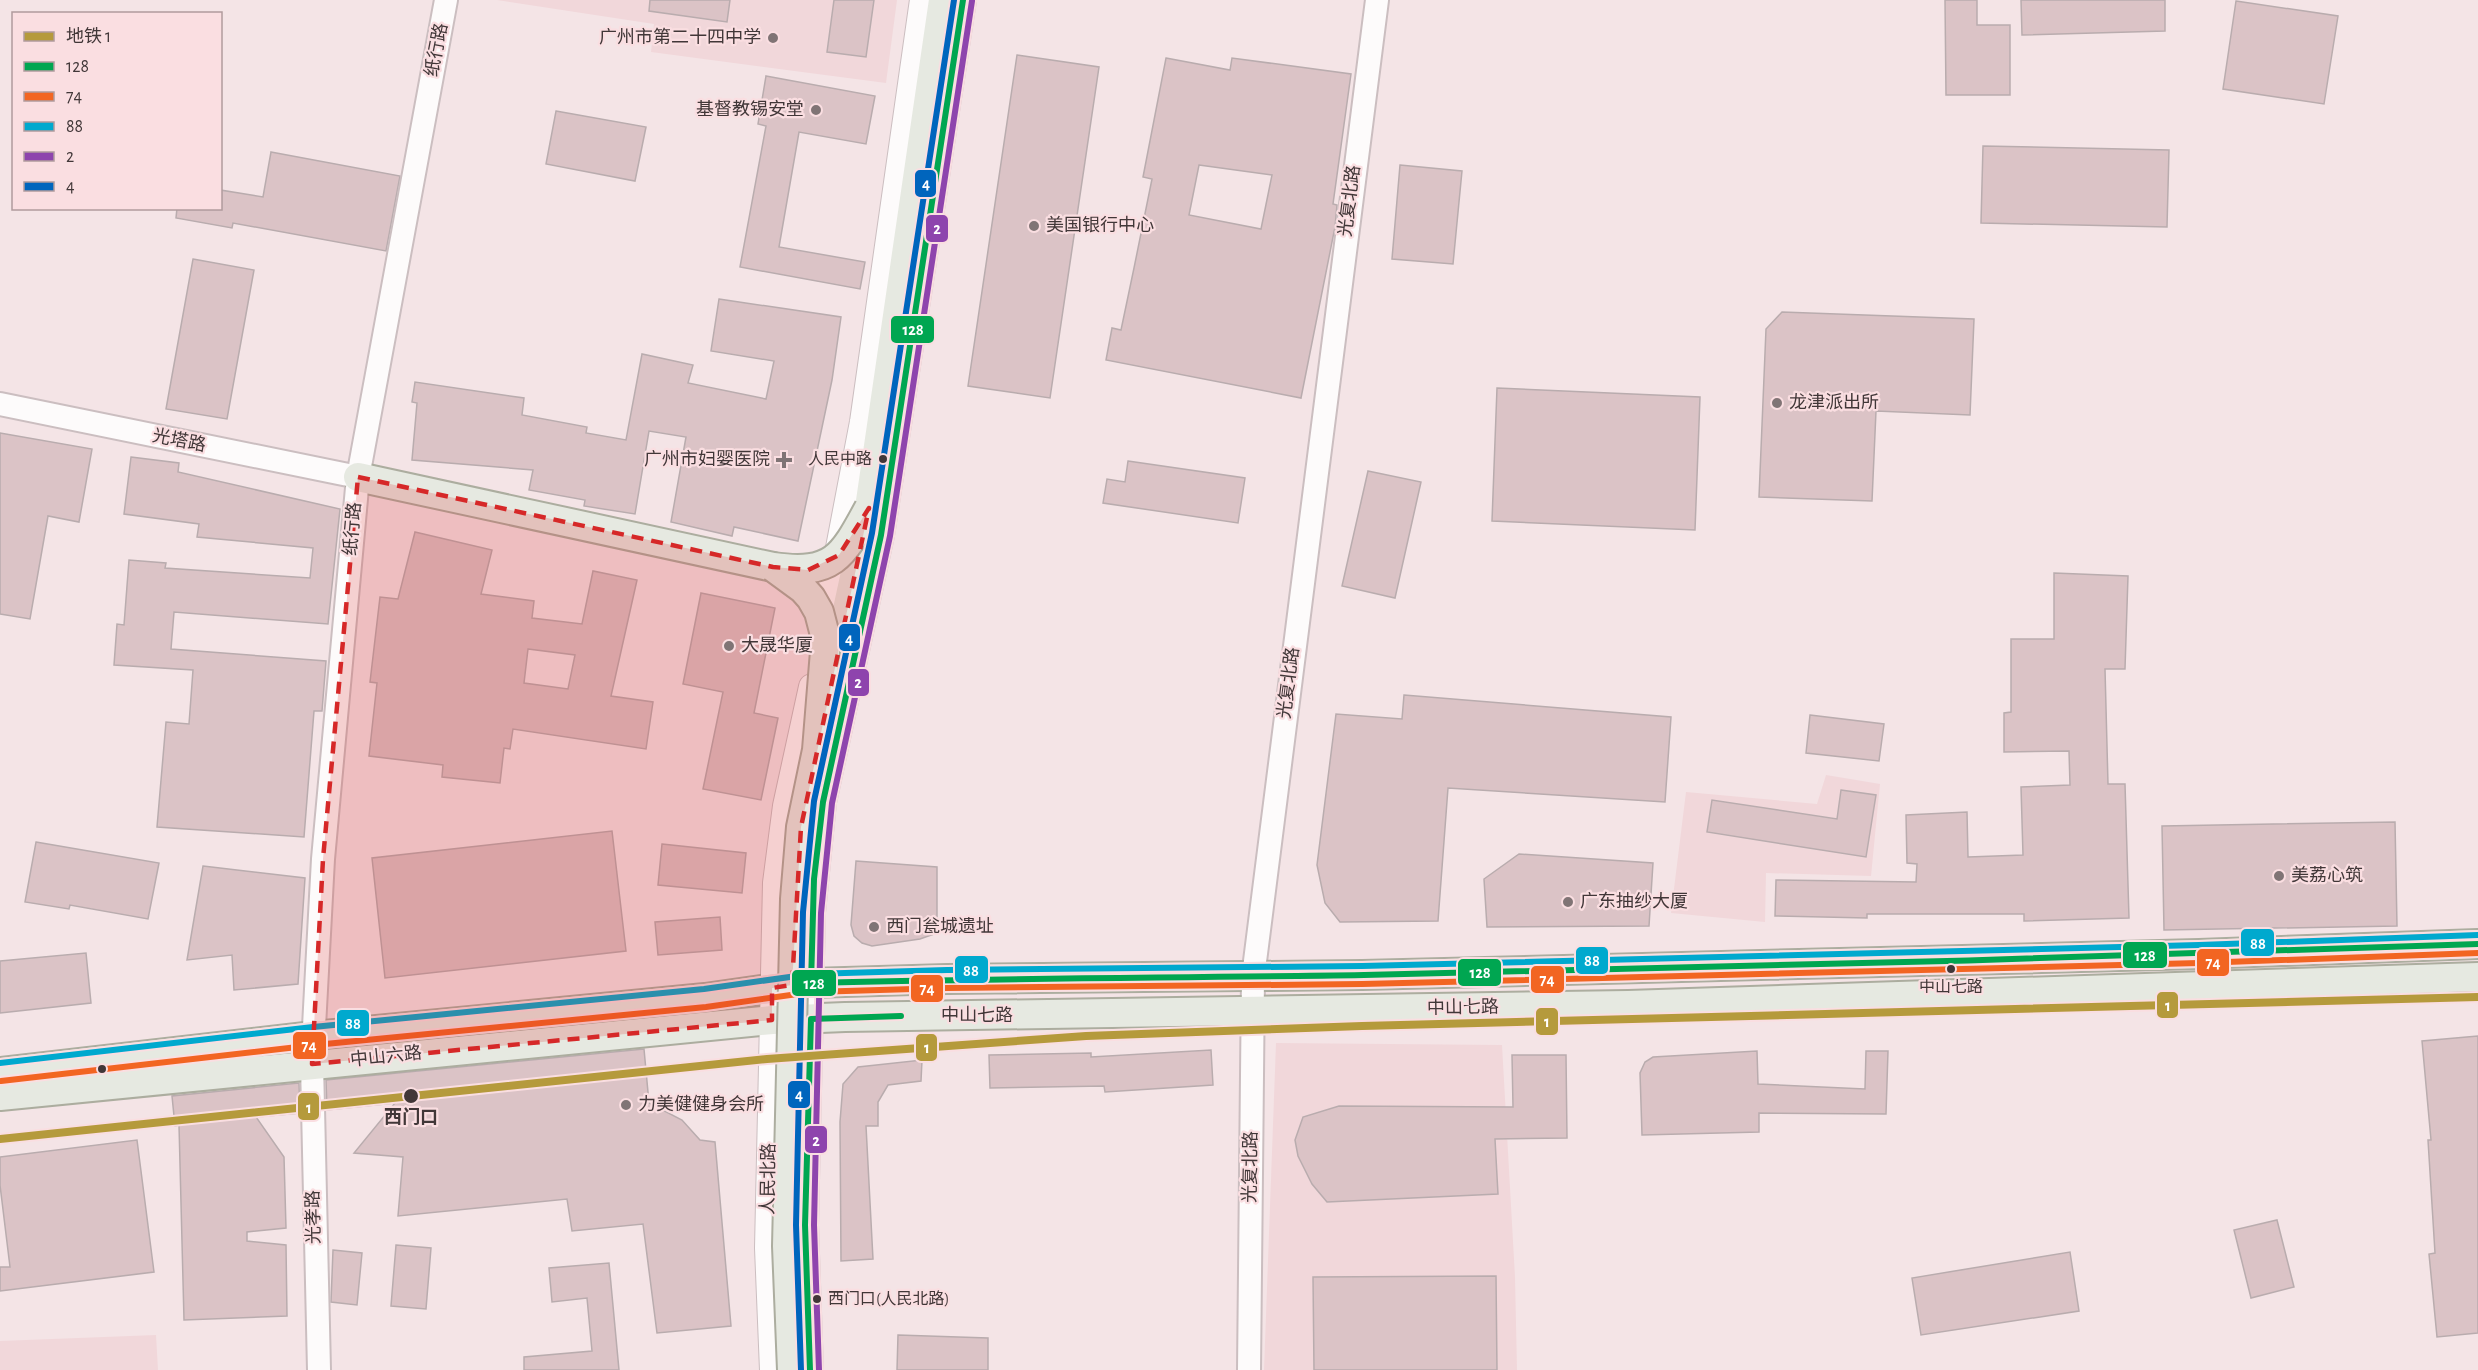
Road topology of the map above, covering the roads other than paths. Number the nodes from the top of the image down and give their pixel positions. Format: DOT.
graph roads {
  1 [pos="446,0"];
  2 [pos="923,0"];
  3 [pos="943,0"];
  4 [pos="963,0"];
  5 [pos="1377,0"];
  6 [pos="0,404"];
  7 [pos="358,477"];
  8 [pos="869,508"];
  9 [pos="773,567"];
  10 [pos="817,750"];
  11 [pos="2478,944"];
  12 [pos="1253,976"];
  13 [pos="2478,977"];
  14 [pos="812,983"];
  15 [pos="772,988"];
  16 [pos="1253,1011"];
  17 [pos="811,1019"];
  18 [pos="772,1020"];
  19 [pos="314,1036"];
  20 [pos="312,1064"];
  21 [pos="0,1072"];
  22 [pos="0,1096"];
  23 [pos="320,1370"];
  24 [pos="773,1370"];
  25 [pos="792,1370"];
  26 [pos="810,1370"];
  27 [pos="1249,1370"];
  1 -- 7 [label="street, 纸行路"];
  2 -- 15 [label="main road"];
  3 -- 8 [label="main road"];
  4 -- 14 [label="main road"];
  5 -- 12 [label="street, 光复北路"];
  6 -- 7 [label="street, 光塔路"];
  7 -- 9 [label="main road"];
  7 -- 19 [label="street, 纸行路"];
  8 -- 9 [label="main road, bridge"];
  8 -- 10 [label="main road, bridge"];
  9 -- 10 [label="main road, bridge"];
  10 -- 25 [label="main road, bridge"];
  11 -- 12 [label="main road, 中山七路"];
  12 -- 14 [label="main road, 中山七路"];
  12 -- 16 [label="street, 光复北路"];
  13 -- 16 [label="main road, 中山七路"];
  14 -- 15 [label="main road, 中山七路"];
  14 -- 17 [label="main road, 人民北路"];
  15 -- 18 [label="main road, 人民北路"];
  15 -- 19 [label="main road, 中山六路"];
  16 -- 17 [label="main road, 中山七路"];
  16 -- 27 [label="street, 光复北路"];
  17 -- 18 [label="main road, 中山七路"];
  17 -- 26 [label="main road, 人民北路"];
  18 -- 20 [label="main road, 中山六路"];
  18 -- 24 [label="main road, 人民北路"];
  19 -- 20 [label="street, 纸行路"];
  19 -- 21 [label="main road, 中山六路"];
  20 -- 22 [label="main road, 中山六路"];
  20 -- 23 [label="street, 光孝路"];
}
